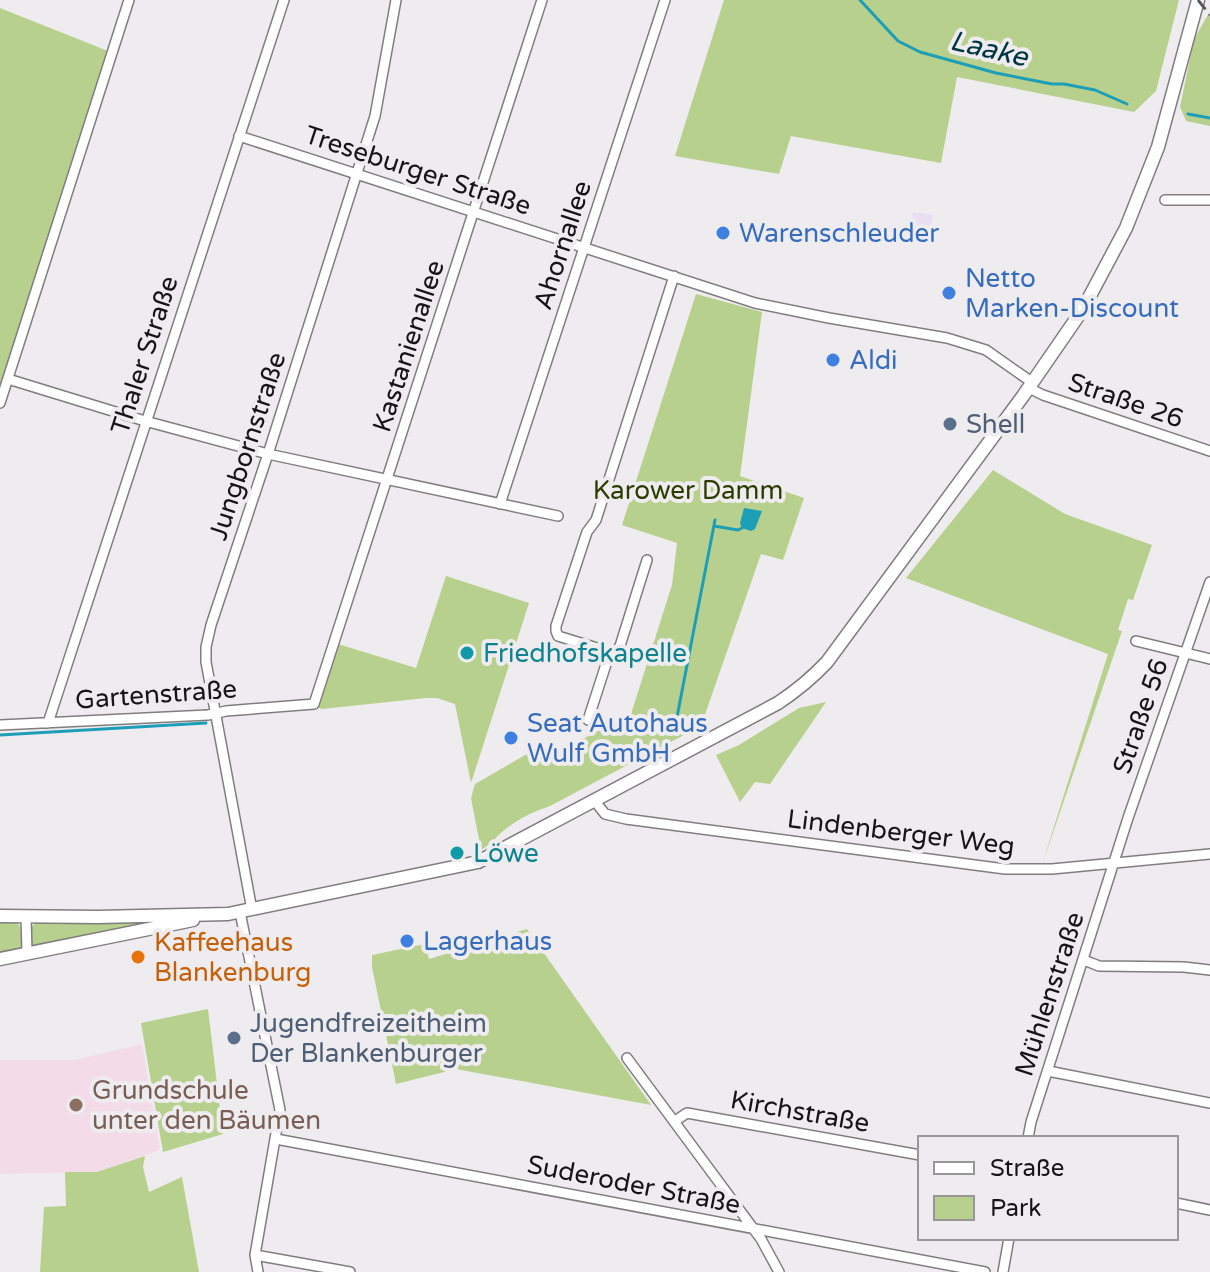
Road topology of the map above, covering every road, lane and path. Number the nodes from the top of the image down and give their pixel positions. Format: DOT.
graph roads {
  1 [pos="129,0"];
  2 [pos="284,0"];
  3 [pos="396,0"];
  4 [pos="542,0"];
  5 [pos="665,0"];
  6 [pos="1198,0"];
  7 [pos="239,136"];
  8 [pos="358,174"];
  9 [pos="1165,200"];
  10 [pos="1210,200"];
  11 [pos="474,211"];
  12 [pos="584,247"];
  13 [pos="674,276"];
  14 [pos="8,379"];
  15 [pos="1031,385"];
  16 [pos="0,403"];
  17 [pos="145,421"];
  18 [pos="1210,451"];
  19 [pos="268,454"];
  20 [pos="388,479"];
  21 [pos="500,504"];
  22 [pos="558,516"];
  23 [pos="647,560"];
  24 [pos="1210,582"];
  25 [pos="1136,641"];
  26 [pos="610,652"];
  27 [pos="1185,652"];
  28 [pos="1210,659"];
  29 [pos="314,704"];
  30 [pos="216,713"];
  31 [pos="588,720"];
  32 [pos="48,723"];
  33 [pos="0,725"];
  34 [pos="594,800"];
  35 [pos="1210,854"];
  36 [pos="1114,864"];
  37 [pos="246,911"];
  38 [pos="211,914"];
  39 [pos="0,916"];
  40 [pos="26,916"];
  41 [pos="27,953"];
  42 [pos="0,959"];
  43 [pos="1084,960"];
  44 [pos="1210,970"];
  45 [pos="627,1058"];
  46 [pos="1048,1071"];
  47 [pos="1210,1103"];
  48 [pos="675,1121"];
  49 [pos="1028,1136"];
  50 [pos="276,1139"];
  51 [pos="918,1155"];
  52 [pos="1178,1203"];
  53 [pos="1210,1210"];
  54 [pos="753,1228"];
  55 [pos="1009,1240"];
  56 [pos="255,1255"];
  57 [pos="258,1272"];
  58 [pos="350,1272"];
  59 [pos="779,1272"];
  60 [pos="985,1272"];
  61 [pos="1003,1272"];
  1 -- 14 [label="street"];
  2 -- 7 [label="street, Thaler Straße"];
  3 -- 8 [label="street, Jungbornstraße"];
  4 -- 11 [label="street, Kastanienallee"];
  5 -- 12 [label="street, Ahornallee"];
  6 -- 15 [label="main road"];
  7 -- 8 [label="street, Treseburger Straße"];
  7 -- 17 [label="street, Thaler Straße"];
  8 -- 11 [label="street, Treseburger Straße"];
  8 -- 19 [label="street, Jungbornstraße"];
  9 -- 10 [label="street"];
  11 -- 12 [label="street, Treseburger Straße"];
  11 -- 20 [label="street, Kastanienallee"];
  12 -- 13 [label="street, Treseburger Straße"];
  12 -- 21 [label="street, Ahornallee"];
  13 -- 15 [label="street, Treseburger Straße"];
  13 -- 26 [label="street"];
  14 -- 16 [label="street"];
  14 -- 17 [label="street"];
  15 -- 18 [label="street, Straße 26"];
  15 -- 34 [label="main road"];
  17 -- 19 [label="street"];
  17 -- 32 [label="street, Thaler Straße"];
  19 -- 20 [label="street"];
  19 -- 30 [label="street, Jungbornstraße"];
  20 -- 21 [label="street"];
  20 -- 29 [label="street, Kastanienallee"];
  21 -- 22 [label="street"];
  23 -- 26 [label="street"];
  24 -- 27 [label="street, Straße 56"];
  25 -- 27 [label="street"];
  26 -- 31 [label="street"];
  27 -- 28 [label="street"];
  27 -- 36 [label="street, Straße 56"];
  29 -- 30 [label="street, Gartenstraße"];
  30 -- 32 [label="street, Gartenstraße"];
  30 -- 37 [label="street, Jungbornstraße"];
  32 -- 33 [label="street, Gartenstraße"];
  34 -- 36 [label="street, Lindenberger Weg"];
  34 -- 37 [label="main road"];
  35 -- 36 [label="street, Lindenberger Weg"];
  36 -- 43 [label="street, Mühlenstraße"];
  37 -- 38 [label="main road"];
  37 -- 50 [label="street, Jungbornstraße"];
  38 -- 40 [label="main road"];
  38 -- 41 [label="main road"];
  39 -- 40 [label="main road"];
  40 -- 41 [label="street"];
  41 -- 42 [label="main road"];
  43 -- 44 [label="street"];
  43 -- 46 [label="street, Mühlenstraße"];
  45 -- 48 [label="street"];
  46 -- 47 [label="street"];
  46 -- 49 [label="street, Mühlenstraße"];
  48 -- 51 [label="street, Kirchstraße"];
  48 -- 54 [label="street"];
  50 -- 54 [label="street, Suderoder Straße"];
  50 -- 56 [label="street, Jungbornstraße"];
  52 -- 53 [label="street"];
  54 -- 59 [label="street"];
  54 -- 60 [label="street, Suderoder Straße"];
  55 -- 61 [label="street"];
  56 -- 57 [label="street"];
  56 -- 58 [label="street"];
}
